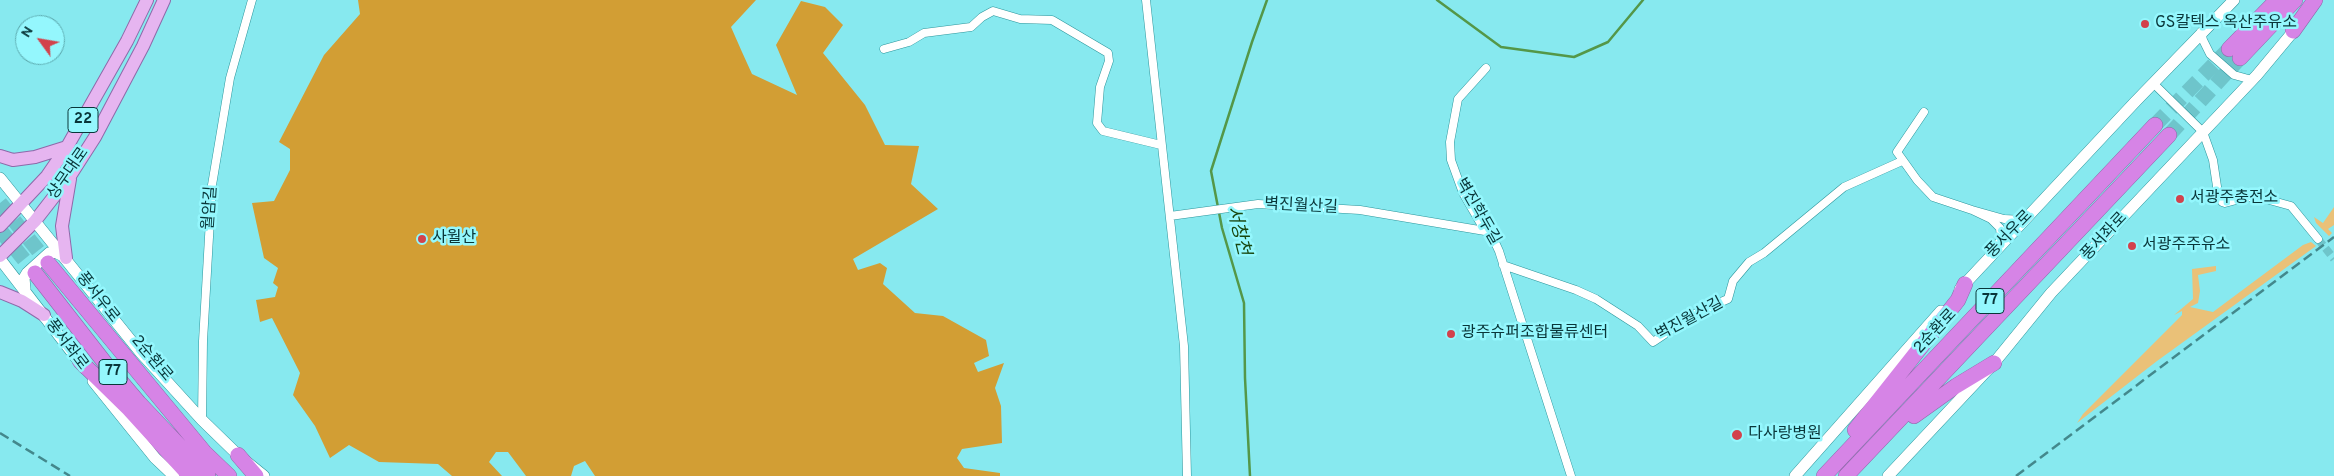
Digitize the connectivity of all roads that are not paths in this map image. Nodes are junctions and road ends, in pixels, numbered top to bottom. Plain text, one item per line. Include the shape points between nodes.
1 (147, 0) edge
2 (164, 0) edge
3 (252, 0) edge
4 (1146, 0) edge
5 (2234, 0) edge
6 (2277, 0) edge
7 (2295, 0) edge
8 (2315, 0) edge
9 (2324, 0) edge
10 (2293, 31) junction
11 (2201, 32) junction
12 (884, 49) dead end
13 (1486, 68) dead end
14 (2252, 80) junction
15 (2153, 83) junction
16 (1924, 112) dead end
17 (2155, 125) tunnel mouth
18 (2203, 132) junction
19 (2170, 135) tunnel mouth
20 (1161, 145) junction
21 (67, 147) junction
22 (0, 156) edge
23 (1902, 161) junction
24 (70, 176) junction
25 (0, 178) edge
26 (22, 205) junction
27 (1972, 210) junction
28 (1170, 216) junction
29 (2024, 220) junction
30 (34, 221) junction
31 (0, 226) edge
32 (1486, 231) junction
33 (2318, 239) tunnel mouth
34 (1995, 250) junction
35 (0, 258) edge
36 (66, 258) junction
37 (48, 263) tunnel mouth
38 (1503, 265) junction
39 (35, 273) tunnel mouth
40 (1965, 284) junction
41 (25, 290) junction
42 (0, 292) edge
43 (44, 315) junction
44 (80, 362) junction
45 (1994, 363) junction
46 (202, 420) junction
47 (1866, 455) junction
48 (238, 456) junction
49 (174, 476) edge
50 (190, 476) edge
51 (208, 476) edge
52 (229, 476) edge
53 (256, 476) edge
54 (264, 476) edge
55 (1187, 476) edge
56 (1571, 476) edge
57 (1795, 476) edge
58 (1820, 476) edge
59 (1824, 476) edge
60 (1846, 476) edge
61 (1888, 476) edge

1 - 21 main road, 상무대로 / 22 via 128,41
2 - 24 main road, 상무대로 / 22 via 144,46
3 - 46 street, 월암길 via 230,78 212,185
4 - 20 street
5 - 11 street, 풍서우로
6 - 7 highway via 2234,54
8 - 10 highway
9 - 10 street, 풍서좌로
10 - 14 street, 풍서좌로
11 - 14 street via 2210,54 2234,75
11 - 15 street, 풍서우로
12 - 20 street via 910,42 924,33 971,27 993,11 1020,19 1052,20 1108,53 1109,61 1100,87 1097,123 1103,131
13 - 32 street, 벽진학두길 via 1458,99 1450,142 1454,172
14 - 18 street, 풍서좌로
15 - 18 street
15 - 29 street, 풍서우로
16 - 23 street via 1897,152
17 - 59 highway, 2순환로 / 77
18 - 33 street via 2222,202 2253,198 2291,206
18 - 45 street, 풍서좌로 via 2051,293
19 - 47 highway, 2순환로 / 77
20 - 28 street
21 - 22 main road via 35,157 12,160
21 - 26 main road, 상무대로 / 22
23 - 27 street via 1932,196
23 - 38 street, 벽진월산길 via 1844,187 1749,262 1733,281 1728,299 1698,312 1653,342 1638,326 1596,299
24 - 30 main road, 상무대로 / 22
24 - 36 main road via 62,226
25 - 26 street, 풍서우로
26 - 30 street, 풍서우로
26 - 31 main road, 상무대로 / 22
27 - 29 street via 2004,219
27 - 34 street via 2000,228 2001,238
28 - 32 street, 벽진월산길 via 1258,204 1360,210
28 - 55 street via 1185,364
29 - 34 street, 풍서우로
30 - 35 main road, 상무대로 / 22
30 - 36 street, 풍서우로
32 - 38 street, 벽진학두길 via 1493,238
34 - 40 street, 풍서우로
35 - 41 street, 풍서좌로
36 - 41 street via 50,253 27,273
36 - 46 street, 풍서우로 via 136,347
37 - 52 highway, 2순환로 / 77 via 205,453
38 - 56 street, 벽진학두길
39 - 51 highway, 77 via 139,403
40 - 57 street, 풍서우로
40 - 58 highway via 1958,300
41 - 43 street, 풍서좌로
42 - 43 main road
43 - 44 street, 풍서좌로
44 - 49 street, 풍서좌로 via 155,458
44 - 50 highway via 129,409
45 - 47 highway via 1929,404
45 - 61 street, 풍서좌로
46 - 48 street, 풍서우로
47 - 60 highway, 2순환로 / 77
48 - 53 highway
48 - 54 street, 풍서우로

